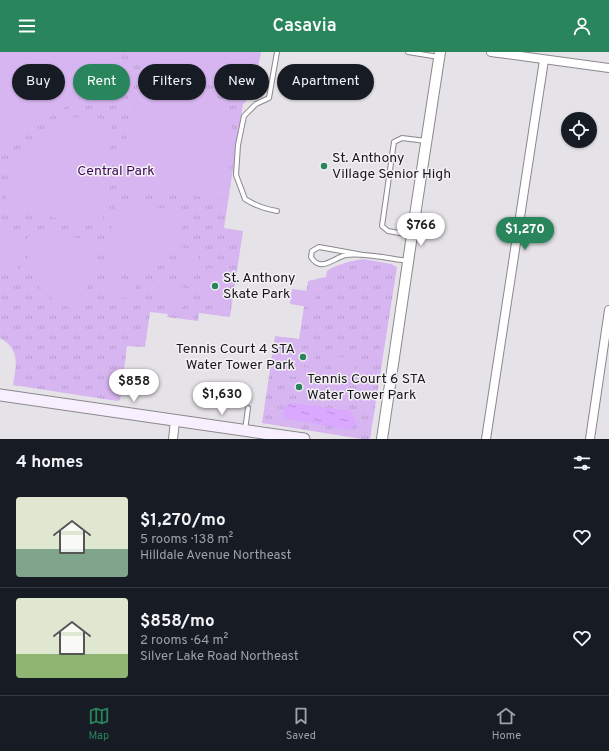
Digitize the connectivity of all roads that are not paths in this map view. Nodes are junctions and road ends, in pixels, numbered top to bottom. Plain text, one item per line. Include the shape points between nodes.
1 (277, 52) edge
2 (408, 52) edge
3 (491, 52) edge
4 (439, 54) edge
5 (544, 60) junction
6 (609, 68) edge
7 (426, 141) junction
8 (277, 211) dead end
9 (412, 235) junction
10 (363, 255) junction
11 (408, 261) junction
12 (609, 310) edge
13 (0, 395) edge
14 (248, 408) dead end
15 (175, 421) junction
16 (245, 430) junction
17 (173, 439) edge
18 (304, 439) edge
19 (382, 439) edge
20 (486, 439) edge
21 (590, 439) edge

1 - 8 lane via 269,98 256,104 244,116 238,145 236,175 245,199 256,206
2 - 4 lane
3 - 5 street
4 - 7 street
5 - 6 street
5 - 20 street
7 - 9 street
7 - 9 lane via 402,138 394,142 382,226 388,231
9 - 11 street
10 - 10 lane via 347,255 321,265 314,262 311,257 312,251 319,247
10 - 11 lane
11 - 19 street
12 - 21 street
13 - 15 main road
14 - 16 lane
15 - 16 main road
15 - 17 street
16 - 18 main road

